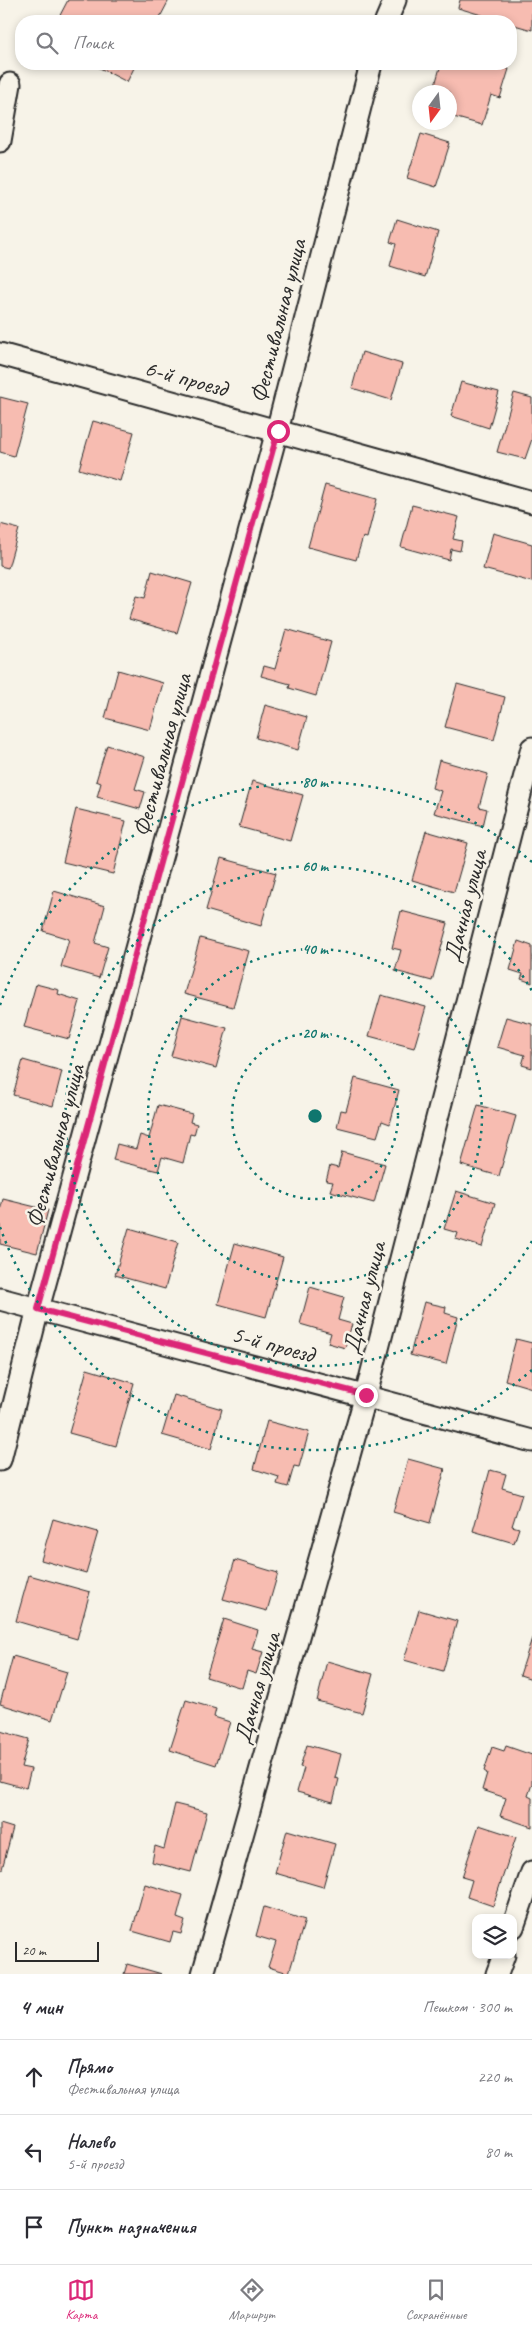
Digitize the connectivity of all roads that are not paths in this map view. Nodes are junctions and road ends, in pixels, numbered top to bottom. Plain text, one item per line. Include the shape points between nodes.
1 (394, 0) edge
2 (388, 15) edge
3 (369, 70) edge
4 (10, 84) dead end
5 (0, 141) edge
6 (0, 354) edge
7 (278, 431) junction
8 (532, 502) edge
9 (532, 748) edge
10 (0, 1299) edge
11 (38, 1309) junction
12 (366, 1395) junction
13 (532, 1441) edge
14 (0, 1460) edge
15 (532, 1872) edge
16 (517, 1915) edge
17 (503, 1959) edge
18 (203, 1974) edge
19 (498, 1974) edge

1 - 2 street
3 - 7 street, Фестивальная улица
4 - 5 street
6 - 7 street, 6-й проезд
7 - 8 street, 6-й проезд
7 - 11 street, Фестивальная улица
9 - 12 street, Дачная улица
10 - 11 street, 5-й проезд
11 - 12 street, 5-й проезд
11 - 14 street, Фестивальная улица
12 - 13 street, 5-й проезд
12 - 18 street, Дачная улица
15 - 16 street
17 - 19 street

